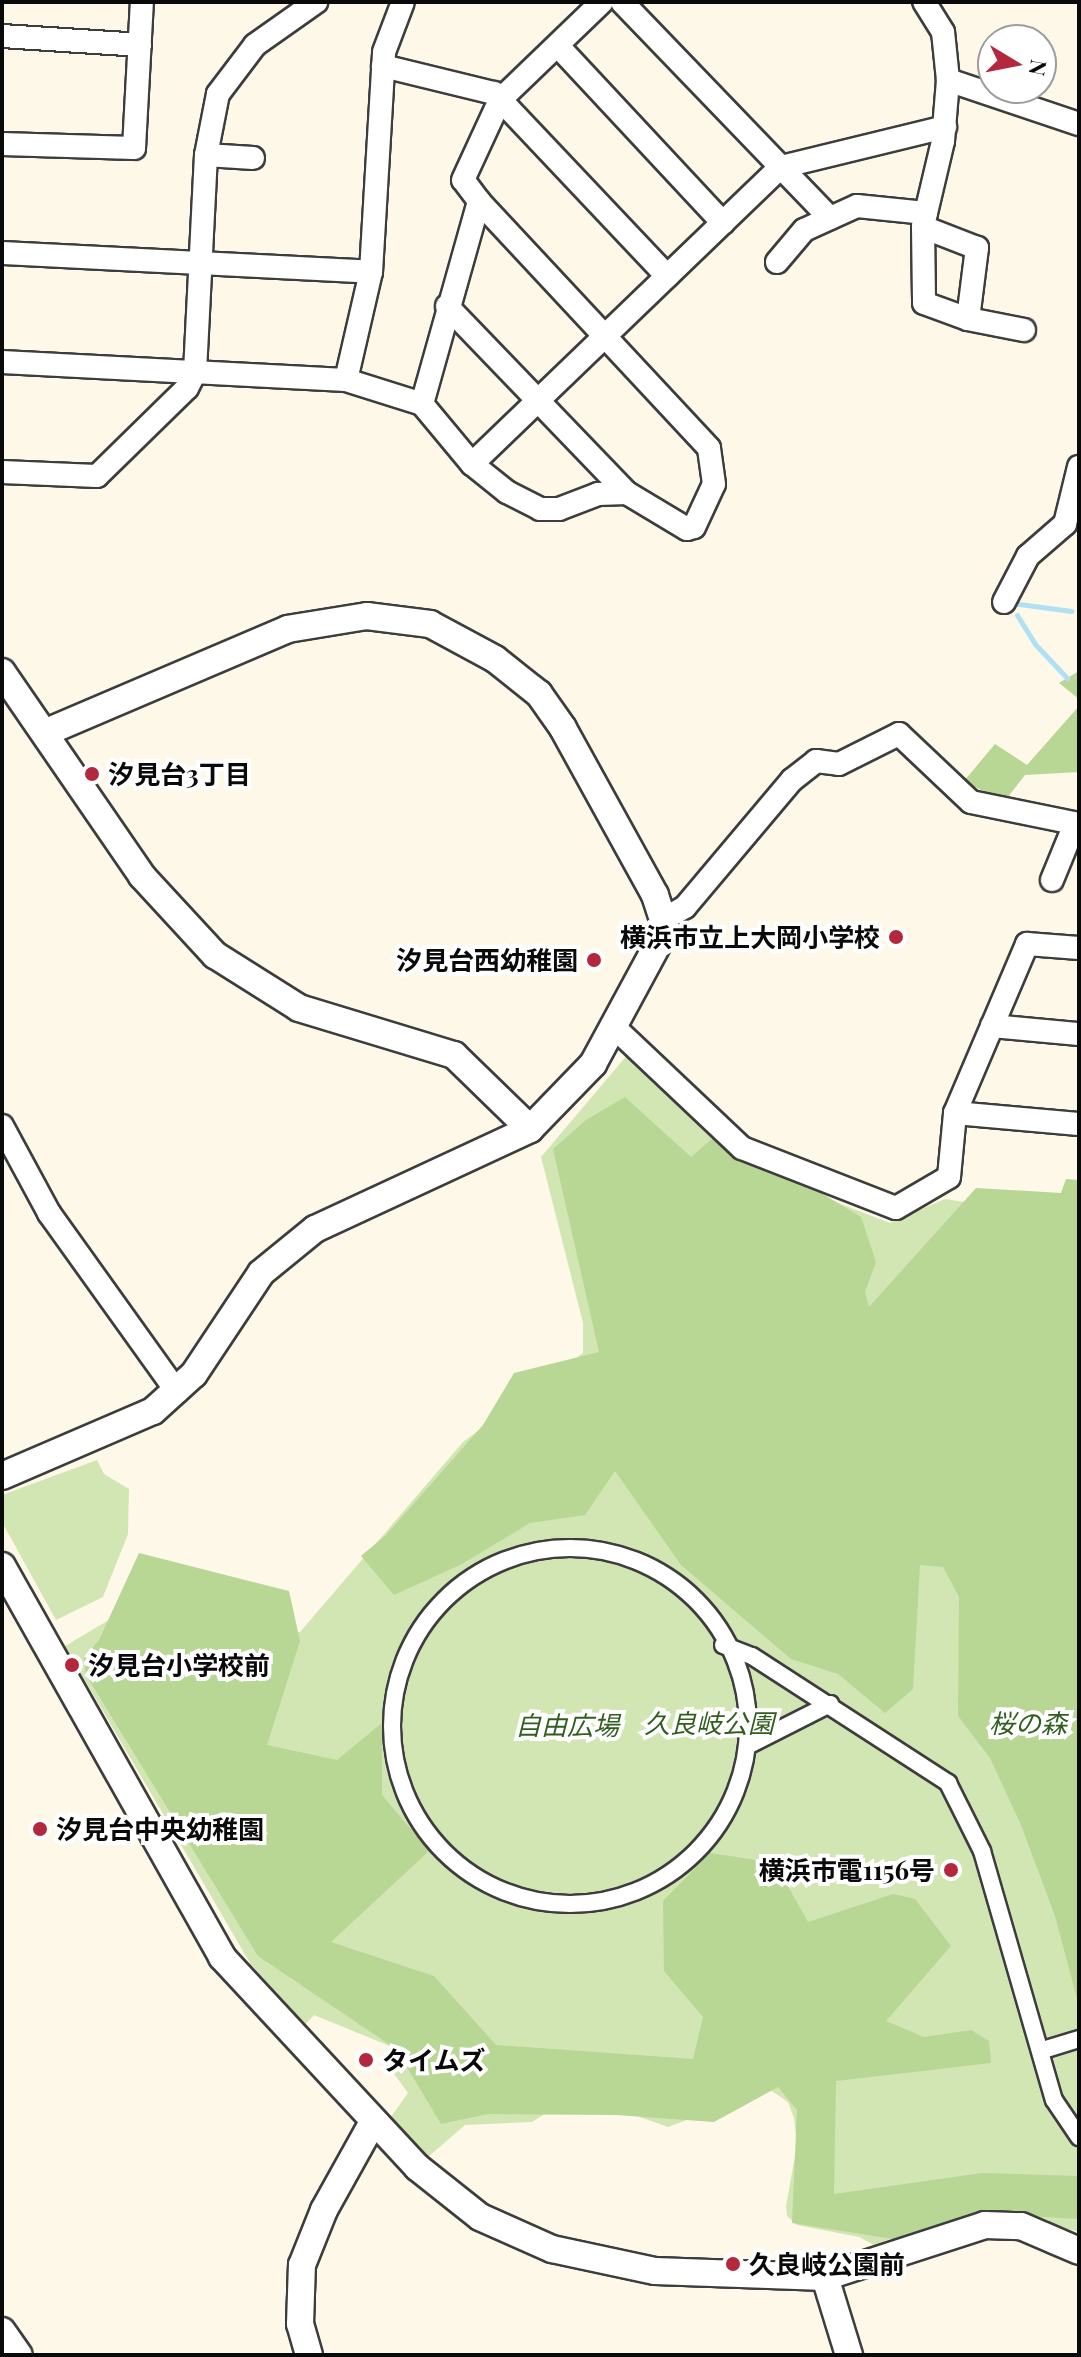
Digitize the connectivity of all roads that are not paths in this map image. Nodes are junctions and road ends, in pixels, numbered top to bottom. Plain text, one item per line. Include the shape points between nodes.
1 (142, 2) edge
2 (316, 2) edge
3 (403, 2) edge
4 (602, 2) edge
5 (622, 2) edge
6 (924, 2) edge
7 (2, 36) edge
8 (140, 45) junction
9 (558, 46) junction
10 (383, 66) junction
11 (948, 80) junction
12 (500, 100) junction
13 (1079, 124) edge
14 (945, 127) junction
15 (2, 144) edge
16 (206, 155) junction
17 (253, 158) dead end
18 (781, 167) junction
19 (479, 201) junction
20 (830, 218) junction
21 (924, 220) junction
22 (723, 223) junction
23 (2, 253) edge
24 (777, 262) dead end
25 (200, 263) junction
26 (371, 272) junction
27 (667, 276) junction
28 (447, 306) junction
29 (968, 319) junction
30 (1024, 330) dead end
31 (604, 337) junction
32 (2, 362) edge
33 (195, 372) junction
34 (346, 380) junction
35 (538, 400) junction
36 (422, 404) junction
37 (472, 464) junction
38 (1079, 467) edge
39 (2, 472) edge
40 (627, 493) junction
41 (1004, 602) dead end
42 (2, 672) edge
43 (44, 733) junction
44 (1077, 824) edge
45 (1052, 880) dead end
46 (666, 918) junction
47 (1079, 948) edge
48 (992, 1026) junction
49 (614, 1027) junction
50 (1079, 1034) edge
51 (955, 1113) junction
52 (1079, 1124) edge
53 (2, 1126) edge
54 (530, 1129) junction
55 (177, 1392) junction
56 (2, 1476) edge
57 (2, 1566) edge
58 (723, 1645) junction
59 (830, 1704) junction
60 (749, 1745) junction
61 (1079, 2039) edge
62 (1043, 2050) junction
63 (373, 2122) junction
64 (1079, 2137) edge
65 (1079, 2251) edge
66 (825, 2277) junction
67 (2, 2331) edge
68 (19, 2355) edge
69 (309, 2355) edge
70 (849, 2355) edge

1 - 8 street
2 - 16 street via 255,45 234,69 218,94
3 - 10 street
4 - 9 street
5 - 18 street
6 - 11 street via 943,32
7 - 8 street
8 - 15 street via 134,148
9 - 12 street
9 - 22 street
10 - 12 street via 494,93
10 - 26 street
11 - 13 street
11 - 14 street
12 - 19 street via 463,180
12 - 27 street
14 - 18 street
14 - 21 street
16 - 17 street
16 - 25 street
18 - 20 street
18 - 22 street
19 - 28 street
19 - 31 street
20 - 21 street via 857,206
20 - 24 street via 804,230
21 - 29 street via 924,303
21 - 29 street via 977,248
22 - 27 street
23 - 25 street
25 - 26 street
25 - 33 street
26 - 34 street
27 - 31 street
28 - 35 street
28 - 36 street
29 - 30 street
31 - 35 street
31 - 40 street via 709,448 713,466 711,496 694,527 687,529
32 - 33 street
33 - 34 street
33 - 39 street via 187,388 97,476
34 - 36 street
35 - 37 street
35 - 40 street
36 - 37 street
37 - 40 street via 507,492 540,509 559,509 598,494
38 - 41 street via 1065,524 1028,556
42 - 43 street
43 - 46 street via 288,629 367,616 430,624 495,659 539,694 563,728
43 - 54 street via 142,876 215,955 299,1008 454,1055
44 - 45 street
44 - 46 street via 971,802 899,734 839,764 816,761 792,780 685,907
46 - 49 street via 666,929
47 - 48 street via 1027,944
48 - 50 street
48 - 51 street
49 - 51 street via 742,1148 896,1208 949,1177
49 - 54 street via 576,1087
51 - 52 street
53 - 55 street via 56,1223
54 - 55 street via 342,1215 291,1246 242,1296
55 - 56 street via 135,1422
57 - 63 street via 222,1957
58 - 59 street via 752,1656
58 - 60 street via 739,1684
58 - 60 street via 666,1582 626,1558 551,1548 516,1552 483,1565 437,1599 406,1648 393,1704 399,1767 428,1826 479,1876 531,1897 593,1905 664,1883 706,1849 734,1803
59 - 60 street
59 - 62 street via 948,1783 982,1851
61 - 62 street
62 - 64 street via 1054,2100
63 - 66 street via 450,2197 480,2217 552,2249 655,2271
63 - 69 street via 324,2210 302,2265 300,2324
65 - 66 street via 1021,2226 985,2225
66 - 70 street
67 - 68 street

